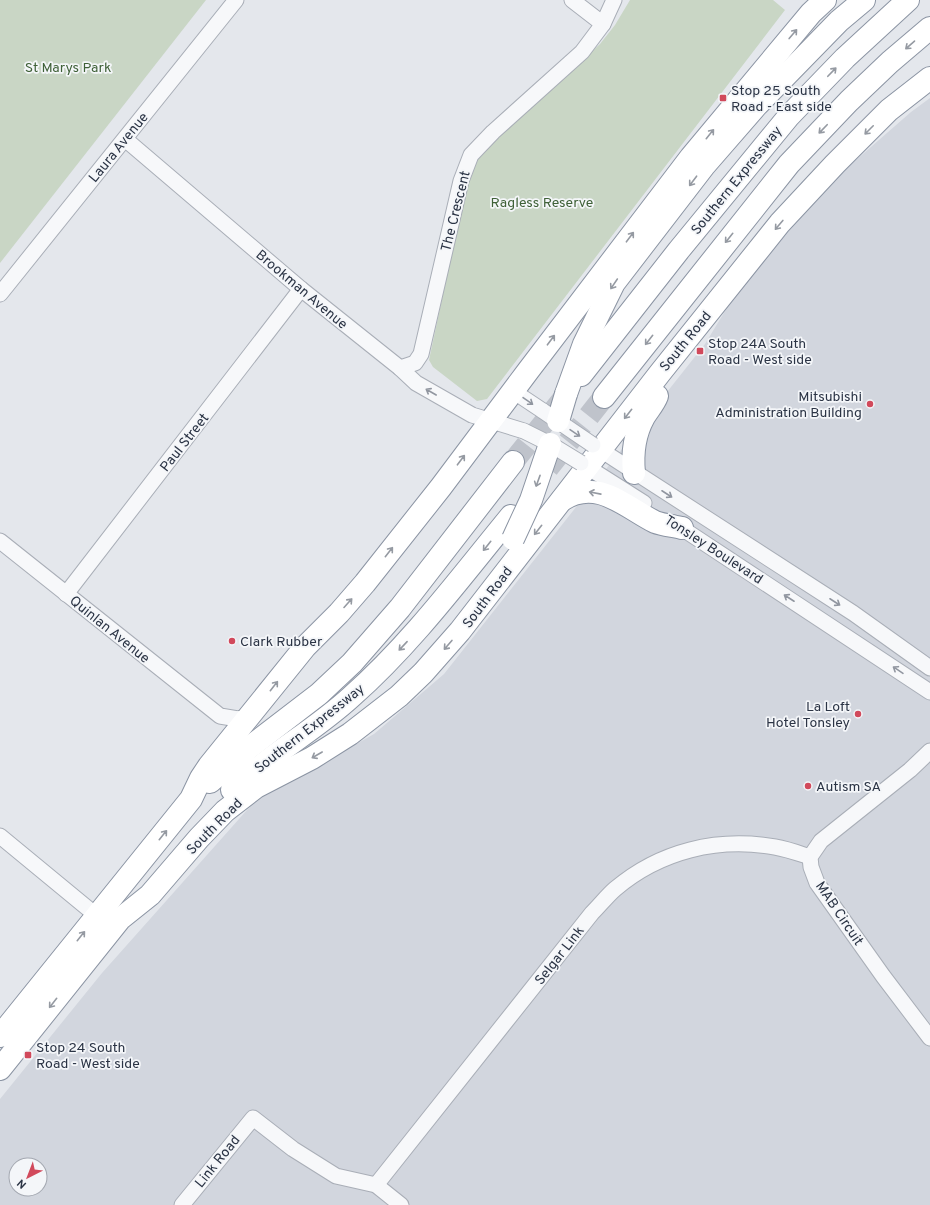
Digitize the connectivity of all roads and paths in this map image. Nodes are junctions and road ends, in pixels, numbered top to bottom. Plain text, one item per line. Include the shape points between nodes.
1 (236, 0) edge
2 (572, 0) edge
3 (614, 0) edge
4 (864, 0) edge
5 (908, 0) edge
6 (819, 4) edge
7 (603, 24) junction
8 (930, 28) edge
9 (930, 66) edge
10 (930, 78) edge
11 (889, 110) junction
12 (125, 139) junction
13 (301, 289) junction
14 (0, 294) edge
15 (400, 368) junction
16 (660, 373) junction
17 (581, 375) dead end
18 (513, 391) junction
19 (604, 397) tunnel mouth
20 (550, 416) junction
21 (491, 421) junction
22 (550, 444) junction
23 (597, 448) junction
24 (513, 462) tunnel mouth
25 (584, 465) junction
26 (634, 473) junction
27 (562, 500) junction
28 (511, 516) dead end
29 (682, 528) junction
30 (0, 541) edge
31 (66, 594) junction
32 (472, 615) junction
33 (930, 668) edge
34 (930, 692) edge
35 (220, 716) junction
36 (249, 717) junction
37 (224, 748) junction
38 (930, 751) edge
39 (191, 799) junction
40 (0, 836) edge
41 (810, 857) junction
42 (97, 916) junction
43 (120, 919) junction
44 (0, 1036) edge
45 (930, 1038) edge
46 (0, 1068) edge
47 (376, 1185) junction
48 (182, 1205) edge
49 (401, 1205) edge

1 - 12 street, Laura Avenue
2 - 7 street
3 - 7 street, The Crescent
4 -> 20 highway, bridge via 839,21 757,105 704,166 614,283
17 -> 5 highway, Southern Expressway via 789,116 845,58
18 -> 6 highway via 691,157
7 - 15 street, The Crescent via 582,52 471,155 461,181 421,354 415,363
8 -> 19 highway via 849,101 789,164
9 - 11 highway via 907,87
10 - 11 highway, South Road
11 -> 16 highway, South Road via 780,223
12 - 13 street, Brookman Avenue
12 - 14 street, Laura Avenue
13 - 15 street, Brookman Avenue
13 - 31 street, Paul Street
21 -> 15 street, Brookman Avenue via 465,411 434,394 409,378
16 -> 23 highway, South Road
16 - 26 highway via 658,394 642,420 634,447
18 -> 20 street, Tonsley Boulevard
18 - 21 highway
20 - 22 highway
20 -> 23 street, Tonsley Boulevard, bridge
21 - 22 street, Tonsley Boulevard, bridge via 524,431
36 -> 21 highway via 305,647 361,588
22 - 25 street, Tonsley Boulevard, bridge
22 -> 32 highway, bridge via 531,500
23 - 25 highway, South Road
23 - 26 street, Tonsley Boulevard
24 - 39 highway, Southern Expressway via 400,608 352,663 319,694 250,747
25 - 27 highway, South Road
25 - 29 street, Tonsley Boulevard
26 -> 33 street, Tonsley Boulevard via 853,613
29 -> 27 highway via 656,522 620,501 594,492 574,493
27 -> 32 highway, South Road
28 -> 43 highway, Southern Expressway via 395,654 350,698 260,766 219,801 185,838
34 -> 29 street, Tonsley Boulevard
30 - 31 street, Quinlan Avenue
31 - 35 street, Quinlan Avenue
32 -> 43 highway, South Road via 423,674 399,696 337,743 241,798 199,838 150,895
35 - 36 street via 238,719
35 - 37 street via 224,726
36 - 37 highway
37 - 39 highway via 201,778
38 - 41 street via 822,841
42 -> 39 highway
40 - 42 street
41 - 45 street, MAB Circuit via 817,883
41 - 47 street, Selgar Link via 755,844 730,843 709,846 665,858 638,872 615,889 592,913
44 -> 42 highway
43 -> 46 highway, South Road
47 - 48 street, Link Road via 336,1176 293,1149 253,1118
47 - 49 street

